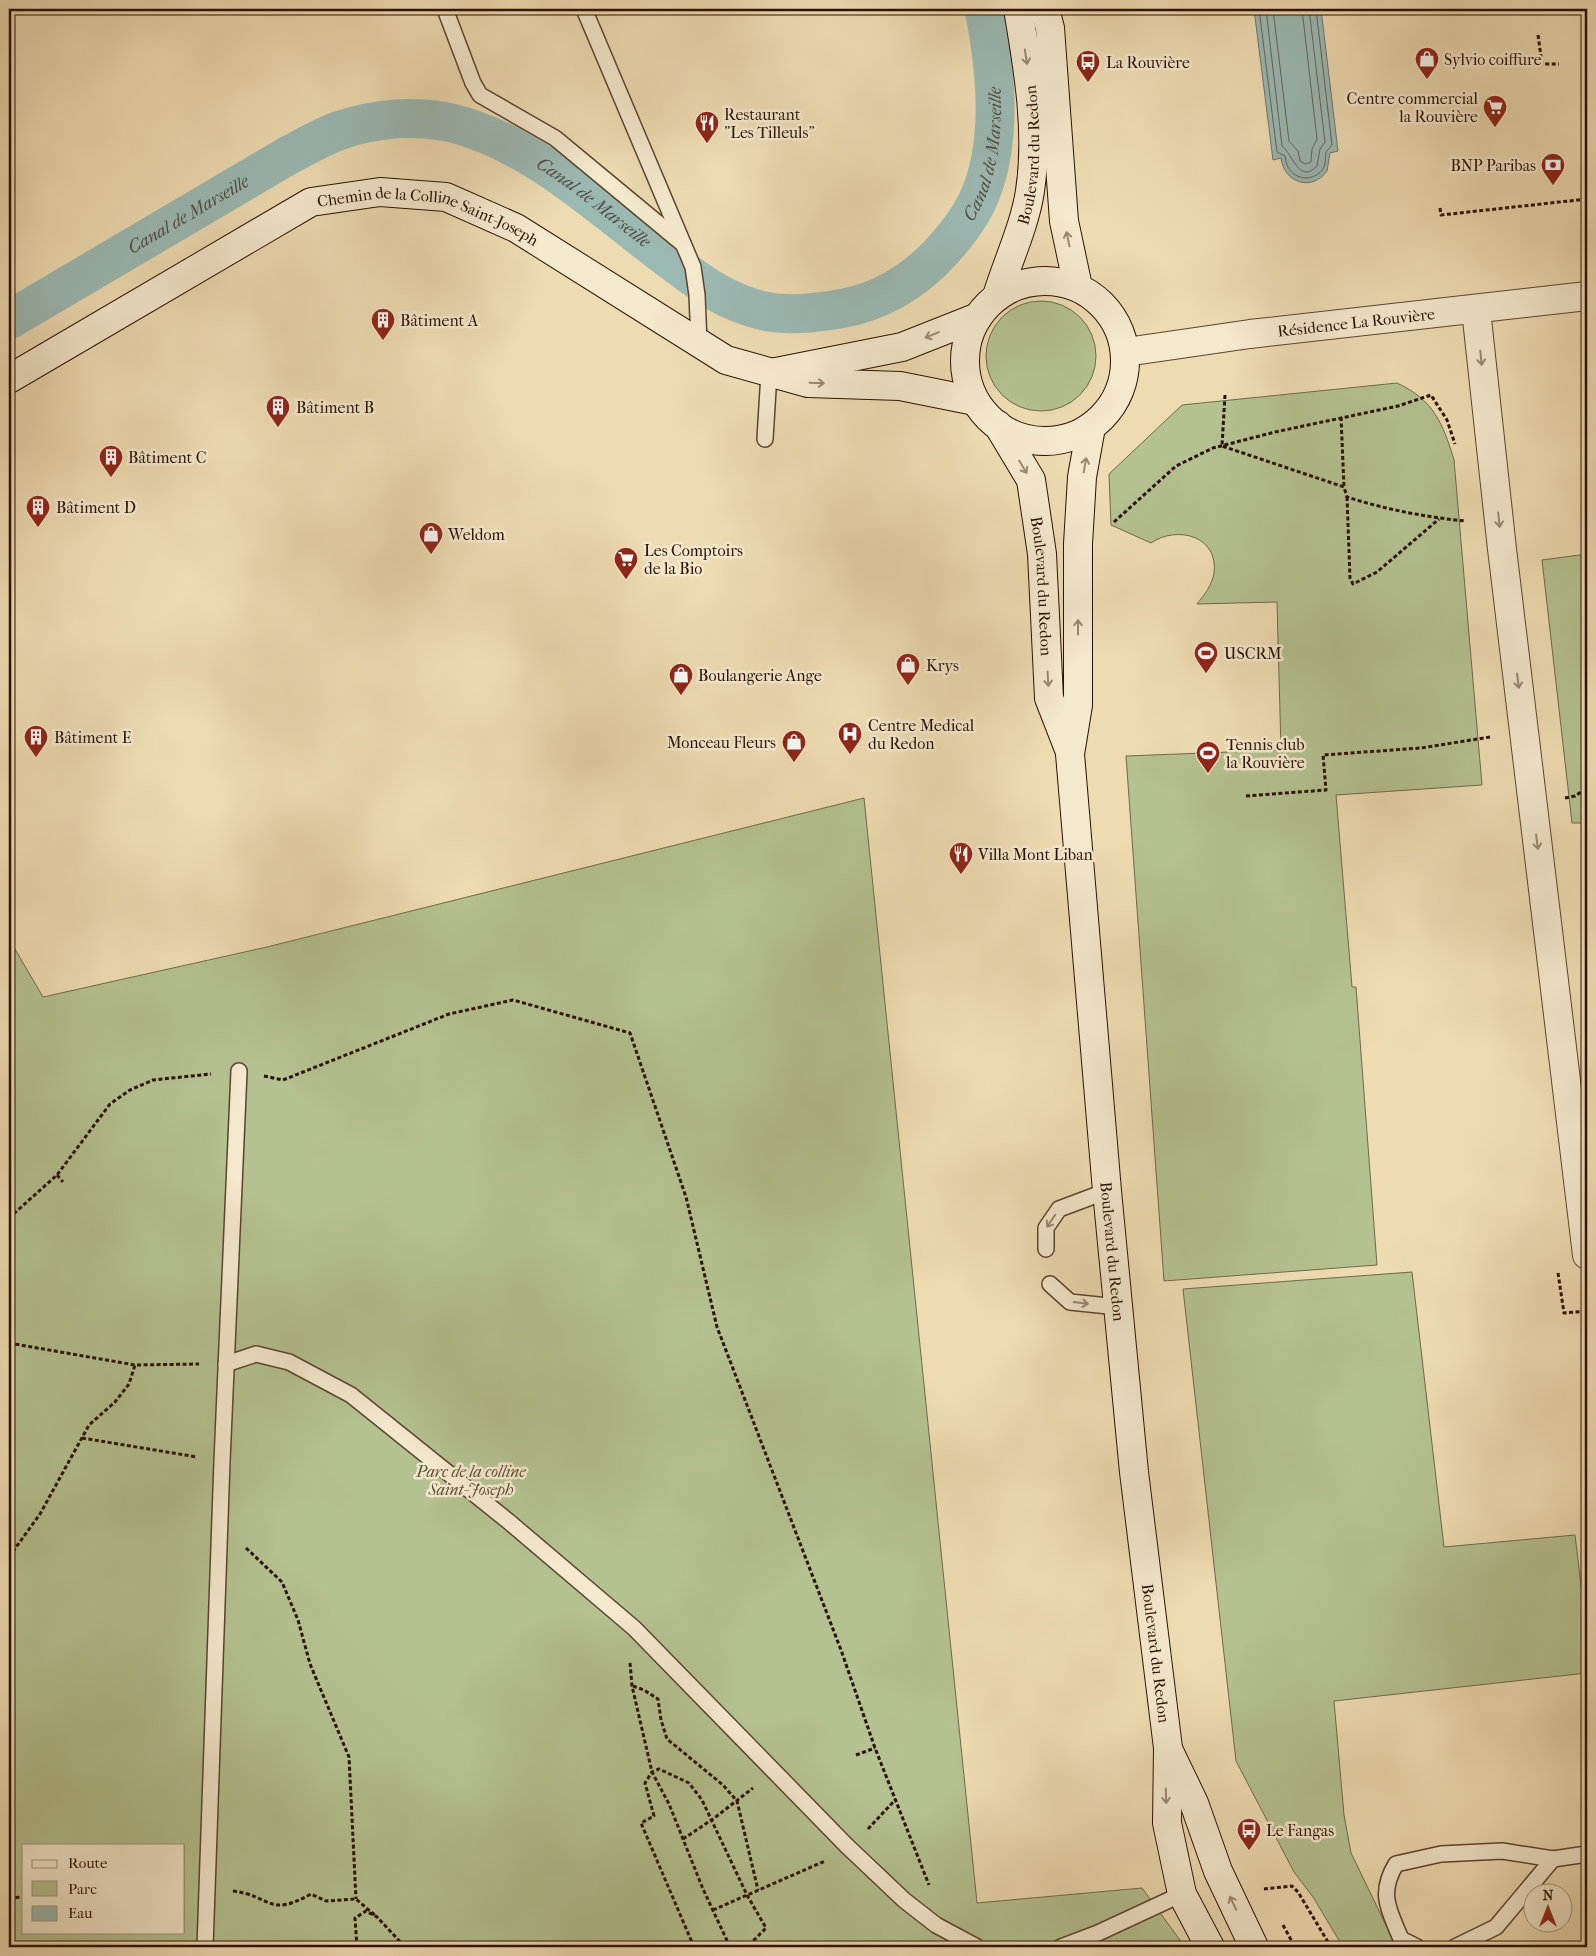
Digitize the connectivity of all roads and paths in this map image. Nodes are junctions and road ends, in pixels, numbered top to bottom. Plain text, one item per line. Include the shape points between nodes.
1 (445, 9) edge
2 (584, 9) edge
3 (1018, 9) edge
4 (1045, 9) edge
5 (1538, 35) dead end
6 (1559, 64) dead end
7 (1587, 199) edge
8 (1440, 208) dead end
9 (684, 245) junction
10 (1078, 287) junction
11 (997, 296) junction
12 (1587, 296) edge
13 (1476, 310) junction
14 (978, 317) junction
15 (699, 343) junction
16 (1126, 352) junction
17 (769, 373) junction
18 (9, 380) edge
19 (1225, 395) dead end
20 (1431, 395) dead end
21 (975, 401) junction
22 (1341, 417) junction
23 (998, 425) junction
24 (1091, 427) junction
25 (765, 439) dead end
26 (1222, 446) junction
27 (1344, 487) junction
28 (1347, 497) junction
29 (1438, 518) junction
30 (1466, 521) dead end
31 (1111, 525) dead end
32 (1490, 737) dead end
33 (1070, 754) junction
34 (1587, 788) edge
35 (1246, 796) dead end
36 (1556, 800) dead end
37 (239, 1071) junction
38 (57, 1175) junction
39 (63, 1182) dead end
40 (1107, 1191) junction
41 (9, 1218) edge
42 (1046, 1249) dead end
43 (1587, 1255) edge
44 (1050, 1284) dead end
45 (1118, 1307) junction
46 (9, 1342) edge
47 (226, 1364) junction
48 (135, 1365) junction
49 (82, 1438) junction
50 (222, 1461) junction
51 (220, 1521) junction
52 (9, 1557) edge
53 (626, 1622) junction
54 (632, 1686) junction
55 (875, 1748) junction
56 (1168, 1748) junction
57 (856, 1755) dead end
58 (652, 1772) junction
59 (759, 1783) dead end
60 (896, 1799) junction
61 (737, 1801) junction
62 (713, 1820) junction
63 (863, 1833) dead end
64 (683, 1839) junction
65 (1587, 1854) edge
66 (831, 1856) dead end
67 (1553, 1859) junction
68 (1264, 1888) dead end
69 (758, 1890) junction
70 (205, 1892) junction
71 (1182, 1894) junction
72 (747, 1895) junction
73 (22, 1897) edge
74 (9, 1898) edge
75 (356, 1899) junction
76 (713, 1910) junction
77 (376, 1917) junction
78 (936, 1926) junction
79 (205, 1947) edge
80 (357, 1947) edge
81 (405, 1947) edge
82 (694, 1947) edge
83 (730, 1947) edge
84 (748, 1947) edge
85 (977, 1947) edge
86 (1061, 1947) edge
87 (1210, 1947) edge
88 (1254, 1947) edge
89 (1331, 1947) edge
90 (1417, 1947) edge
91 (1455, 1947) edge

1 - 9 lane via 480,95 555,138
2 - 9 lane
3 -> 11 street, Boulevard du Redon via 1029,75 1033,137 1030,191
10 -> 4 street, Boulevard du Redon via 1064,221 1051,37
5 - 6 path via 1542,64
7 - 8 path via 1441,215
9 - 15 lane via 693,267
10 - 11 street via 1050,280 1022,284
10 - 16 street via 1101,302 1118,325
11 - 14 street
12 - 13 street, Résidence La Rouvière
13 - 16 street, Résidence La Rouvière via 1250,334
13 -> 43 street
14 -> 17 street, Chemin de la Colline Saint-Joseph via 902,347
14 - 21 street via 966,344 966,373
15 - 17 street, Chemin de la Colline Saint-Joseph via 726,360
15 - 18 street, Chemin de la Colline Saint-Joseph via 516,228 446,197 380,192 311,202
16 - 24 street via 1124,381 1112,406
17 -> 21 street, Chemin de la Colline Saint-Joseph via 808,383 900,386
17 - 25 lane
19 - 26 path
20 - 22 path via 1398,406
21 - 23 street
22 - 26 path
22 - 27 path
23 - 24 street via 1020,437 1044,441 1069,438
23 -> 33 street, Boulevard du Redon via 1031,480 1042,554 1049,698
33 -> 24 street, Boulevard du Redon via 1078,705 1078,544 1082,478
26 - 27 path
26 - 31 path via 1176,466
27 - 28 path
28 - 29 path
28 - 29 path via 1350,578 1353,584 1377,572
29 - 30 path
32 - 35 path via 1421,748 1323,755 1326,790
33 - 40 street, Boulevard du Redon
34 - 36 path via 1575,796
37 - 38 path via 153,1080 130,1090 110,1104
37 - 47 lane
37 - 55 path via 283,1080 449,1014 513,1000 630,1033 686,1197 717,1327 841,1650
38 - 39 path
38 - 41 path
40 -> 42 lane via 1059,1209 1046,1228
40 - 45 street, Boulevard du Redon
44 -> 45 lane via 1070,1302
45 - 56 street, Boulevard du Redon via 1134,1472
46 - 48 path
47 - 48 path
47 - 50 lane
47 - 53 lane via 256,1354 289,1362 350,1395 508,1521
48 - 49 path via 129,1384 89,1426
49 - 50 path
49 - 52 path via 40,1514
50 - 51 lane
51 - 70 lane
51 - 75 path via 282,1582 298,1620 310,1664 349,1757
53 - 54 path
53 - 78 lane via 847,1846
54 - 58 path
54 - 61 path via 658,1699 667,1739 723,1785
55 - 57 path
55 - 60 path
56 -> 71 street, Boulevard du Redon via 1167,1823
88 -> 56 street, Boulevard du Redon via 1218,1871 1196,1808
58 - 62 path via 659,1769 689,1783
58 - 64 path
58 - 82 path via 645,1783 654,1816 641,1823
59 - 61 path
60 - 63 path
60 - 78 path via 943,1917
61 - 62 path
61 - 69 path
62 - 64 path
62 - 72 path
64 - 76 path
65 - 67 lane
66 - 69 path
67 - 90 lane via 1502,1851 1441,1854 1396,1864 1388,1878 1385,1900 1401,1939
67 - 91 lane via 1496,1927
68 - 89 path via 1292,1886
69 - 72 path
70 - 75 path via 245,1892 270,1905 288,1906 311,1894 326,1901
70 - 79 lane
71 - 86 lane via 1098,1934
71 - 87 street, Boulevard du Redon
72 - 76 path
72 - 84 path via 766,1928
73 - 74 path
75 - 77 path
76 - 83 path
77 - 80 path via 366,1911 355,1918
77 - 81 path
78 - 85 lane

